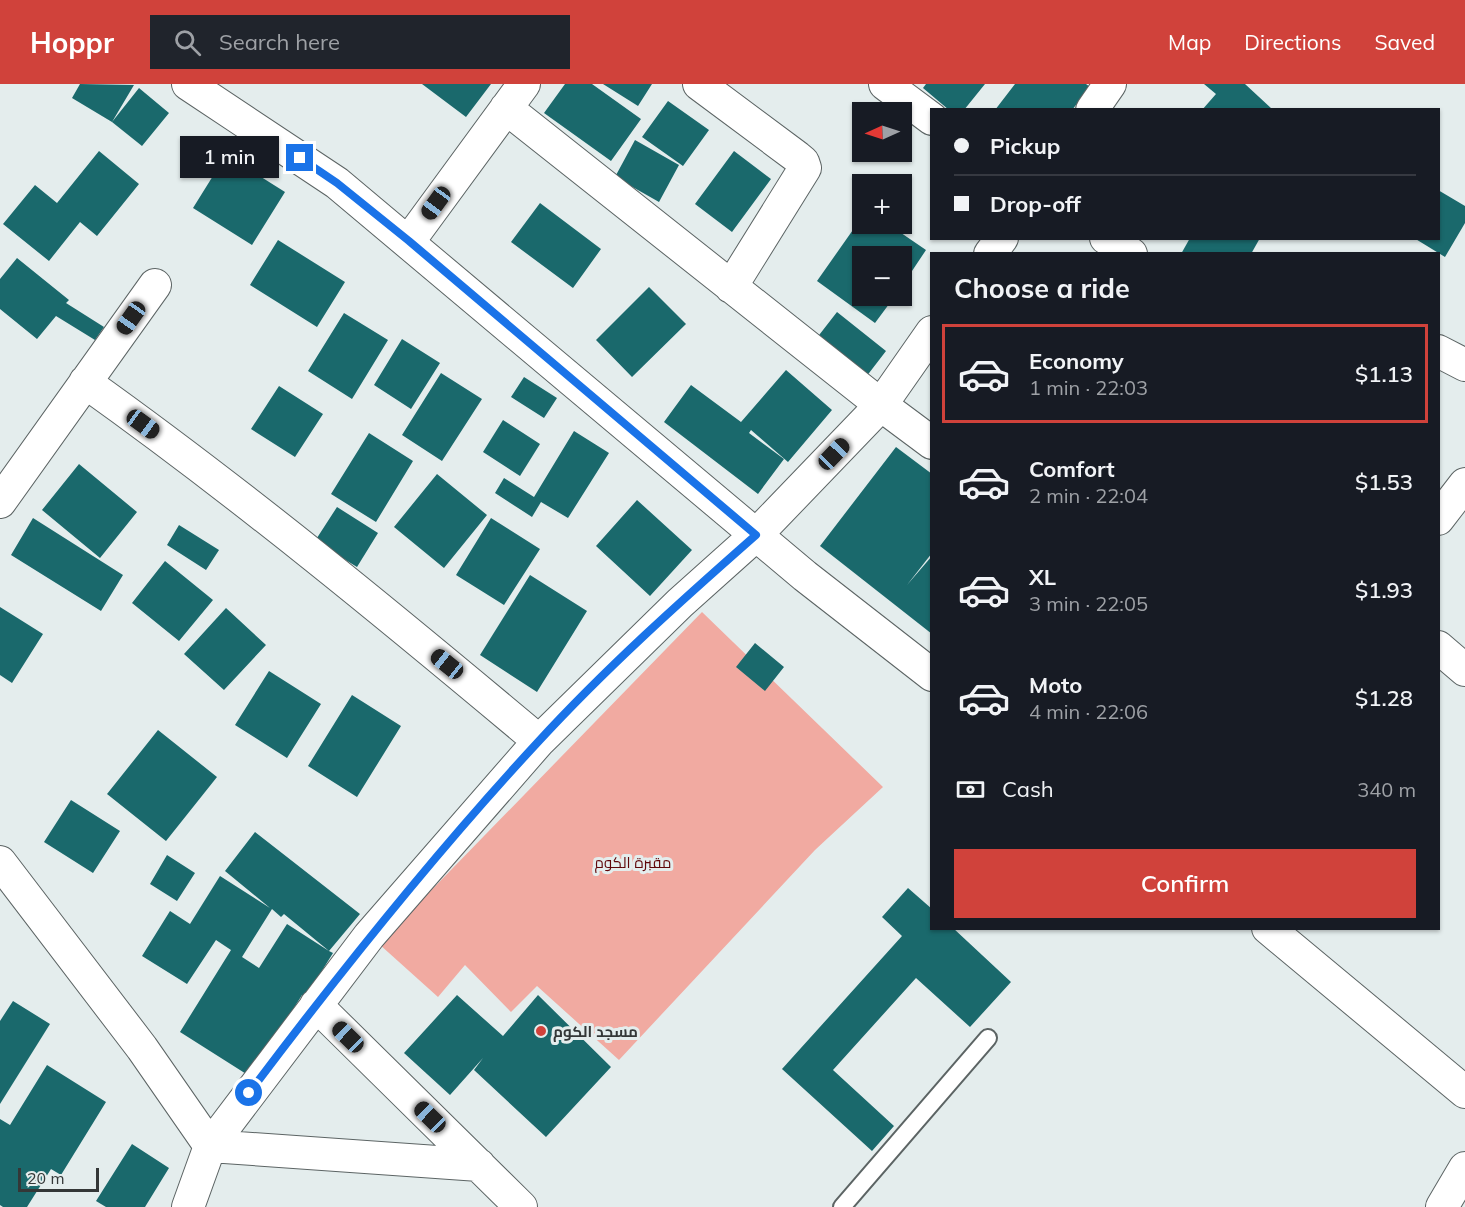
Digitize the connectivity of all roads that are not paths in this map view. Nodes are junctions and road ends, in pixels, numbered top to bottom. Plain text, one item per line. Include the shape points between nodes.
1 (188, 84) edge
2 (699, 84) edge
3 (885, 84) edge
4 (1110, 84) edge
5 (515, 96) edge
6 (1093, 108) edge
7 (930, 118) edge
8 (1109, 240) edge
9 (409, 241) junction
10 (1128, 252) edge
11 (155, 285) dead end
12 (732, 287) junction
13 (930, 335) edge
14 (1440, 352) edge
15 (1465, 365) edge
16 (85, 382) junction
17 (881, 405) junction
18 (930, 441) edge
19 (1465, 484) edge
20 (0, 502) edge
21 (1440, 516) edge
22 (756, 535) junction
23 (1440, 649) edge
24 (1465, 670) edge
25 (930, 673) edge
26 (539, 741) junction
27 (0, 862) edge
28 (1270, 930) edge
29 (316, 1005) junction
30 (988, 1038) dead end
31 (1465, 1092) edge
32 (210, 1146) junction
33 (479, 1165) junction
34 (1465, 1168) edge
35 (188, 1207) edge
36 (521, 1207) edge
37 (842, 1207) edge
38 (1442, 1207) edge

1 - 9 street via 337,183
2 - 12 street via 797,157 805,168
3 - 7 street
4 - 6 street
5 - 9 street
5 - 12 street
8 - 10 street
9 - 22 street
11 - 16 street
12 - 17 street
13 - 17 street
14 - 15 street
16 - 20 street
16 - 26 street via 318,559
17 - 18 street
17 - 22 street
19 - 21 street
22 - 25 street
22 - 26 street via 680,603
23 - 24 street
26 - 29 street via 369,936
27 - 32 street via 142,1048
28 - 31 street
29 - 32 street
29 - 33 street
30 - 37 lane
32 - 33 street
32 - 35 street
33 - 36 street
34 - 38 street

